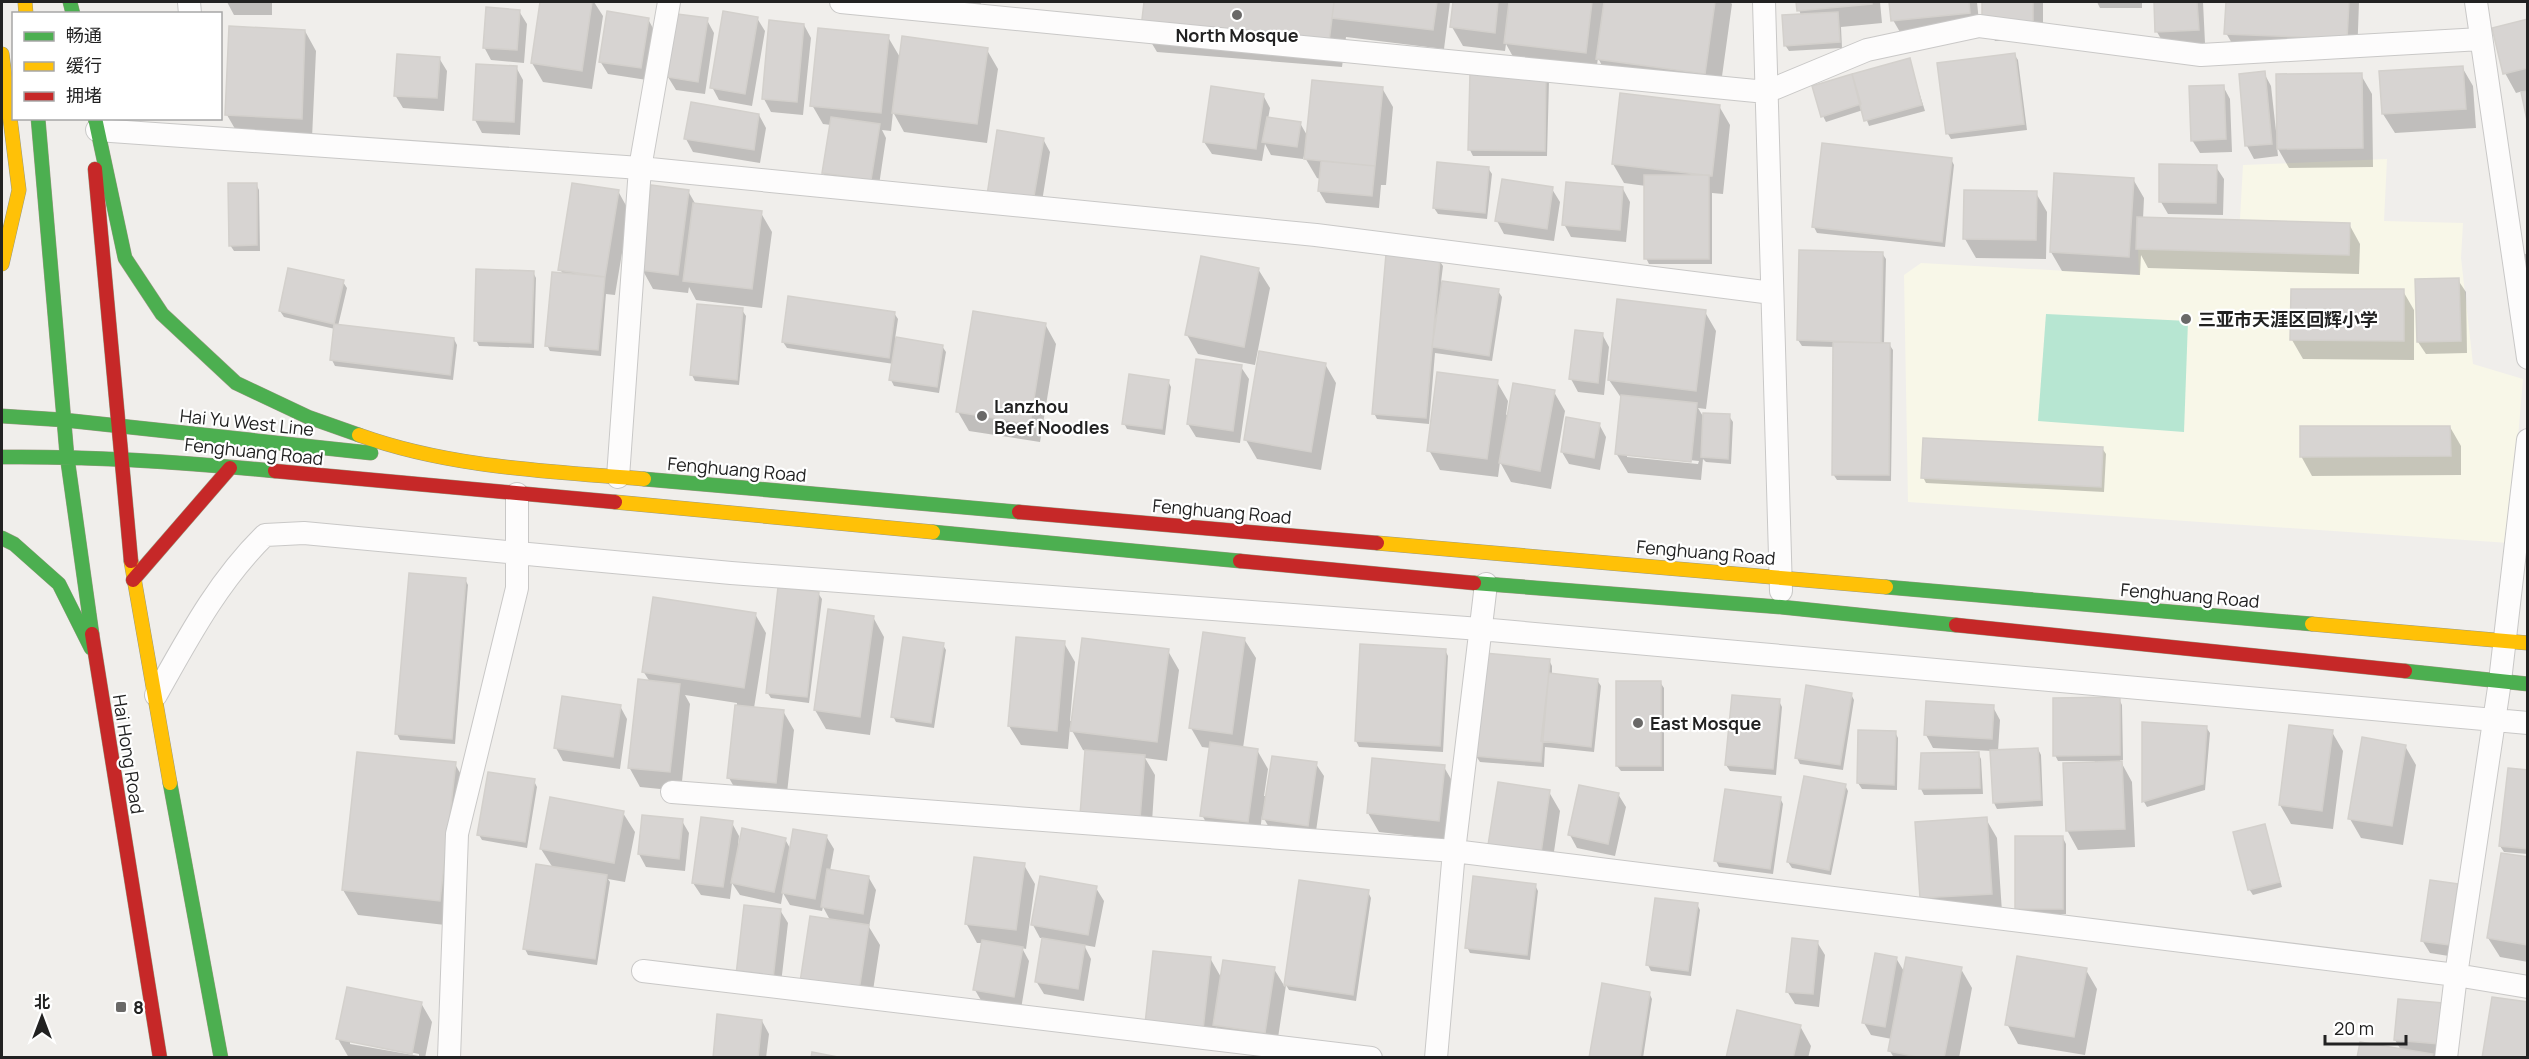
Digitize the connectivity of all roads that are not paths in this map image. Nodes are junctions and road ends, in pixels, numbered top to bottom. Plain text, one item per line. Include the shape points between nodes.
1 (669, 2) edge
2 (841, 2) edge
3 (1764, 2) edge
4 (2476, 2) edge
5 (2481, 39) junction
6 (2, 54) edge
7 (1766, 92) junction
8 (38, 120) edge
9 (94, 122) edge
10 (206, 128) edge
11 (640, 168) junction
12 (2, 264) edge
13 (1772, 293) junction
14 (2528, 358) edge
15 (2, 416) edge
16 (64, 420) junction
17 (117, 426) junction
18 (2528, 440) edge
19 (67, 456) junction
20 (2, 457) edge
21 (120, 460) junction
22 (489, 466) junction
23 (230, 468) junction
24 (618, 477) junction
25 (517, 494) junction
26 (2, 538) edge
27 (517, 552) junction
28 (1780, 576) junction
29 (133, 580) junction
30 (1486, 585) junction
31 (1781, 607) junction
32 (1480, 629) junction
33 (2504, 640) junction
34 (2528, 643) edge
35 (95, 657) junction
36 (2500, 681) junction
37 (2528, 684) edge
38 (156, 695) junction
39 (2494, 718) junction
40 (2528, 723) edge
41 (672, 792) dead end
42 (1454, 851) junction
43 (643, 971) dead end
44 (2456, 975) junction
45 (2528, 987) edge
46 (160, 1058) edge
47 (221, 1058) edge
48 (449, 1058) edge
49 (1371, 1058) edge
50 (1436, 1058) edge
51 (2446, 1058) edge

1 - 11 street
2 - 7 street
3 - 7 street
4 - 5 street
5 - 7 street via 2201,55 1979,26 1867,50
5 - 14 street
6 - 12 main road via 19,190
7 - 13 street
8 - 16 main road
9 - 10 street
9 - 17 main road
9 - 22 main road, Fenghuang Road via 125,258 162,314 236,383 308,417 398,449
10 - 11 street
11 - 13 street via 1316,235
11 - 24 street
13 - 28 street
15 - 16 main road, Hai Yu West Line
16 - 17 main road, Hai Yu West Line
16 - 19 main road
17 - 21 main road
17 - 22 main road, Hai Yu West Line
18 - 33 street
19 - 20 main road
19 - 21 main road
19 - 35 main road, Hai Hong Road
21 - 23 main road, Fenghuang Road via 163,460
21 - 29 main road, Hai Hong Road
22 - 24 main road, Fenghuang Road
23 - 25 main road, Fenghuang Road
23 - 29 main road
24 - 28 main road, Fenghuang Road
25 - 27 street
25 - 30 main road, Fenghuang Road
26 - 35 main road via 60,584
27 - 32 street via 731,573
27 - 38 street via 304,533 265,535 243,556 205,609
27 - 48 street via 516,588 458,834
28 - 31 street
28 - 33 main road, Fenghuang Road
29 - 38 main road, Hai Hong Road
30 - 31 main road, Fenghuang Road
30 - 32 street
31 - 36 main road, Fenghuang Road
32 - 39 street
32 - 42 street
33 - 34 main road, Fenghuang Road
33 - 36 street
35 - 46 main road, Hai Hong Road
36 - 37 main road, Fenghuang Road
36 - 39 street
38 - 47 main road, Hai Hong Road
39 - 40 street
39 - 44 street
41 - 42 street
42 - 44 street
42 - 50 street
43 - 49 street
44 - 45 street
44 - 51 street

